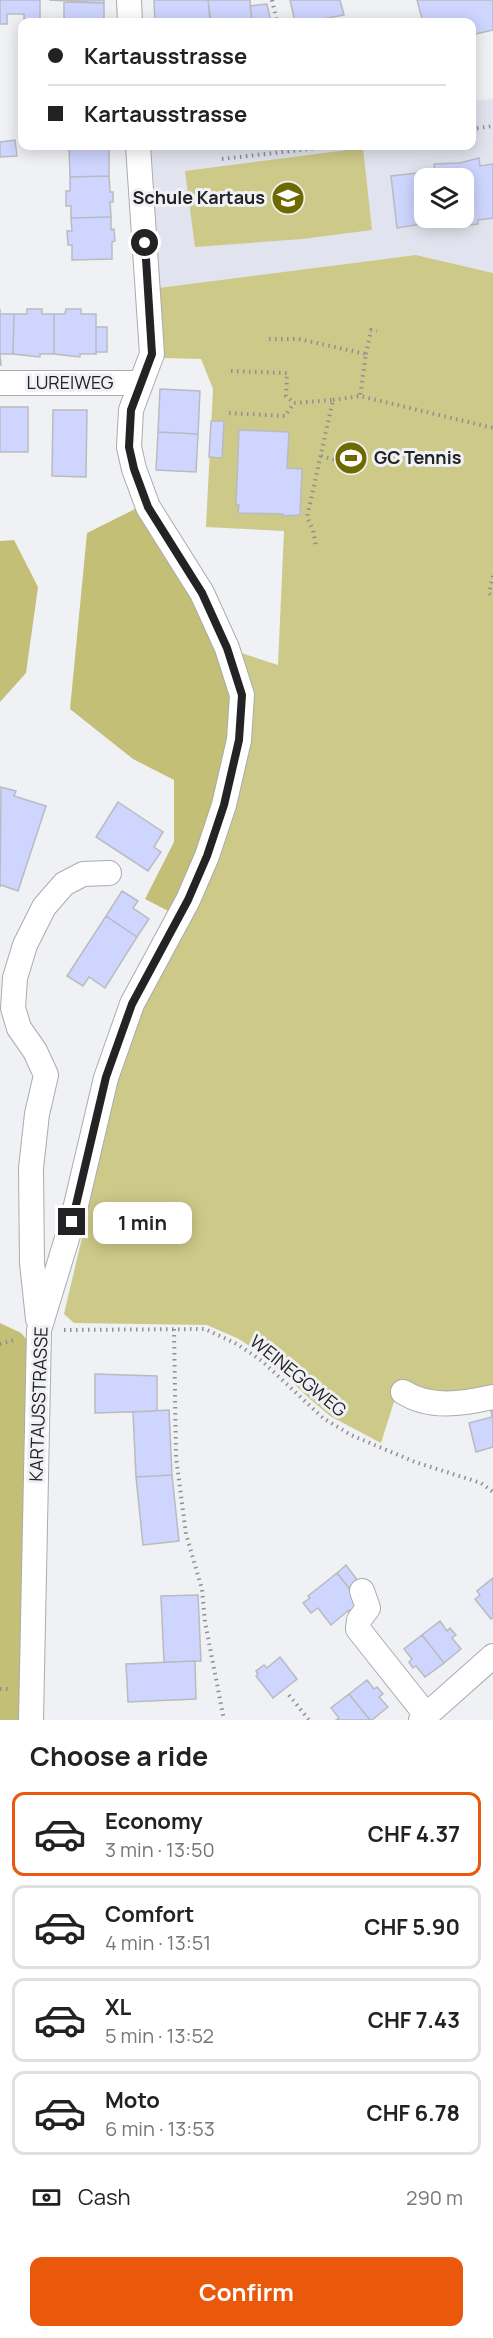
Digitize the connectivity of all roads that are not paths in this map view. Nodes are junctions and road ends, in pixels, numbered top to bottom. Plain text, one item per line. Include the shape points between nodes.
1 (129, 0) edge
2 (130, 18) edge
3 (138, 150) edge
4 (0, 383) edge
5 (140, 383) junction
6 (109, 873) dead end
7 (39, 1330) junction
8 (403, 1392) dead end
9 (493, 1397) edge
10 (362, 1591) dead end
11 (493, 1656) edge
12 (424, 1718) edge
13 (31, 1720) edge

1 - 2 street
3 - 5 street, KARTAUSSTRASSE via 152,354
4 - 5 street, LUREIWEG
5 - 7 street, KARTAUSSTRASSE via 130,416 129,447 134,469 148,507 202,593 227,648 242,695 239,740 207,856 132,1004 106,1077 72,1222
6 - 7 street via 83,874 64,884 44,907 25,945 15,978 13,1008 19,1028 46,1075 31,1168 32,1263
7 - 13 street, KARTAUSSTRASSE
8 - 9 street via 416,1401 436,1404
10 - 12 street via 368,1608 358,1629
11 - 12 street

